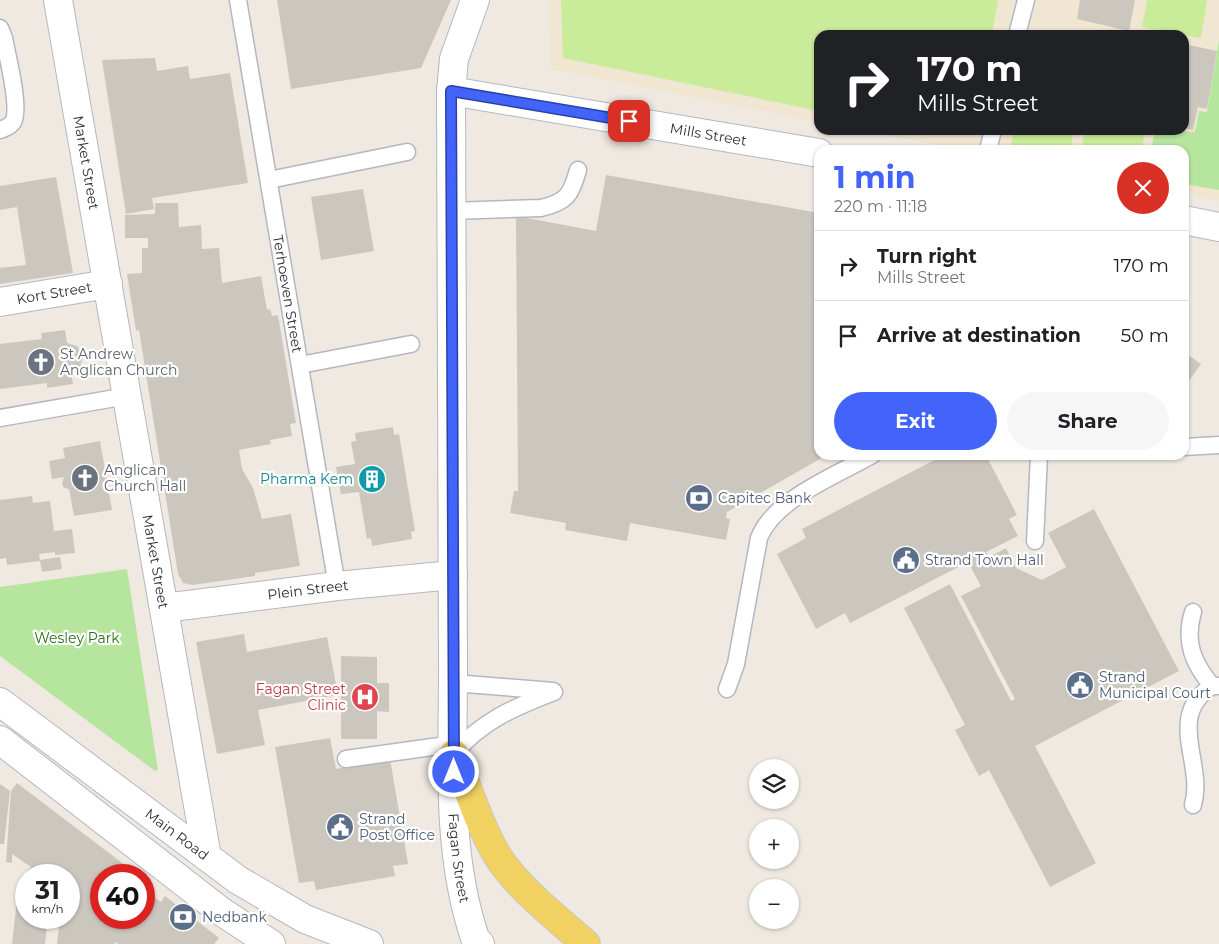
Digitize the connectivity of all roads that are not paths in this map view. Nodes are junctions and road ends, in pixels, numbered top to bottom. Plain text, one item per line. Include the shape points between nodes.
1 (58, 0) edge
2 (238, 0) edge
3 (475, 0) edge
4 (1026, 0) edge
5 (0, 28) edge
6 (1018, 30) edge
7 (451, 91) junction
8 (0, 130) edge
9 (407, 152) dead end
10 (814, 152) edge
11 (578, 170) dead end
12 (269, 180) junction
13 (451, 211) junction
14 (1189, 221) edge
15 (1219, 227) edge
16 (108, 284) junction
17 (0, 302) edge
18 (411, 344) dead end
19 (300, 365) junction
20 (127, 396) junction
21 (0, 418) edge
22 (1219, 445) edge
23 (1189, 448) edge
24 (863, 460) edge
25 (1039, 460) edge
26 (1035, 541) dead end
27 (453, 576) junction
28 (337, 586) junction
29 (164, 608) junction
30 (1193, 612) dead end
31 (1176, 620) dead end
32 (1190, 643) junction
33 (453, 683) junction
34 (1216, 686) edge
35 (727, 689) dead end
36 (0, 702) edge
37 (0, 740) edge
38 (454, 749) junction
39 (346, 759) dead end
40 (1193, 805) dead end
41 (207, 857) junction
42 (475, 942) edge
43 (271, 944) edge
44 (369, 944) edge
45 (586, 944) edge

1 - 16 street, Market Street
2 - 12 lane, Terhoeven Street
3 - 7 street, Fagan Street via 454,59
4 - 6 lane
5 - 8 lane via 16,115 10,127
7 - 10 street, Mills Street
7 - 13 street, Fagan Street
9 - 12 lane
11 - 13 lane via 572,191 555,205
12 - 19 lane, Terhoeven Street
13 - 27 street, Fagan Street
14 - 15 street
16 - 17 street, Kort Street
16 - 20 street, Market Street
18 - 19 lane
19 - 28 lane, Terhoeven Street
20 - 21 lane
20 - 29 street, Market Street
22 - 23 lane
24 - 35 lane via 787,502 766,524 759,538 736,664
25 - 26 lane
27 - 28 street, Plein Street
27 - 33 street, Fagan Street
28 - 29 street, Plein Street
29 - 41 street, Market Street
30 - 32 lane via 1188,627
31 - 32 lane
32 - 34 lane via 1202,674
33 - 38 street, Fagan Street
33 - 38 lane via 554,692 491,719
34 - 40 lane via 1194,702 1188,720 1195,790
36 - 41 street, Main Road
37 - 43 street via 222,912
38 - 39 lane
38 - 42 street, Fagan Street via 456,851 462,892
38 - 45 main road via 491,846 505,867
41 - 44 street, Main Road via 287,910

